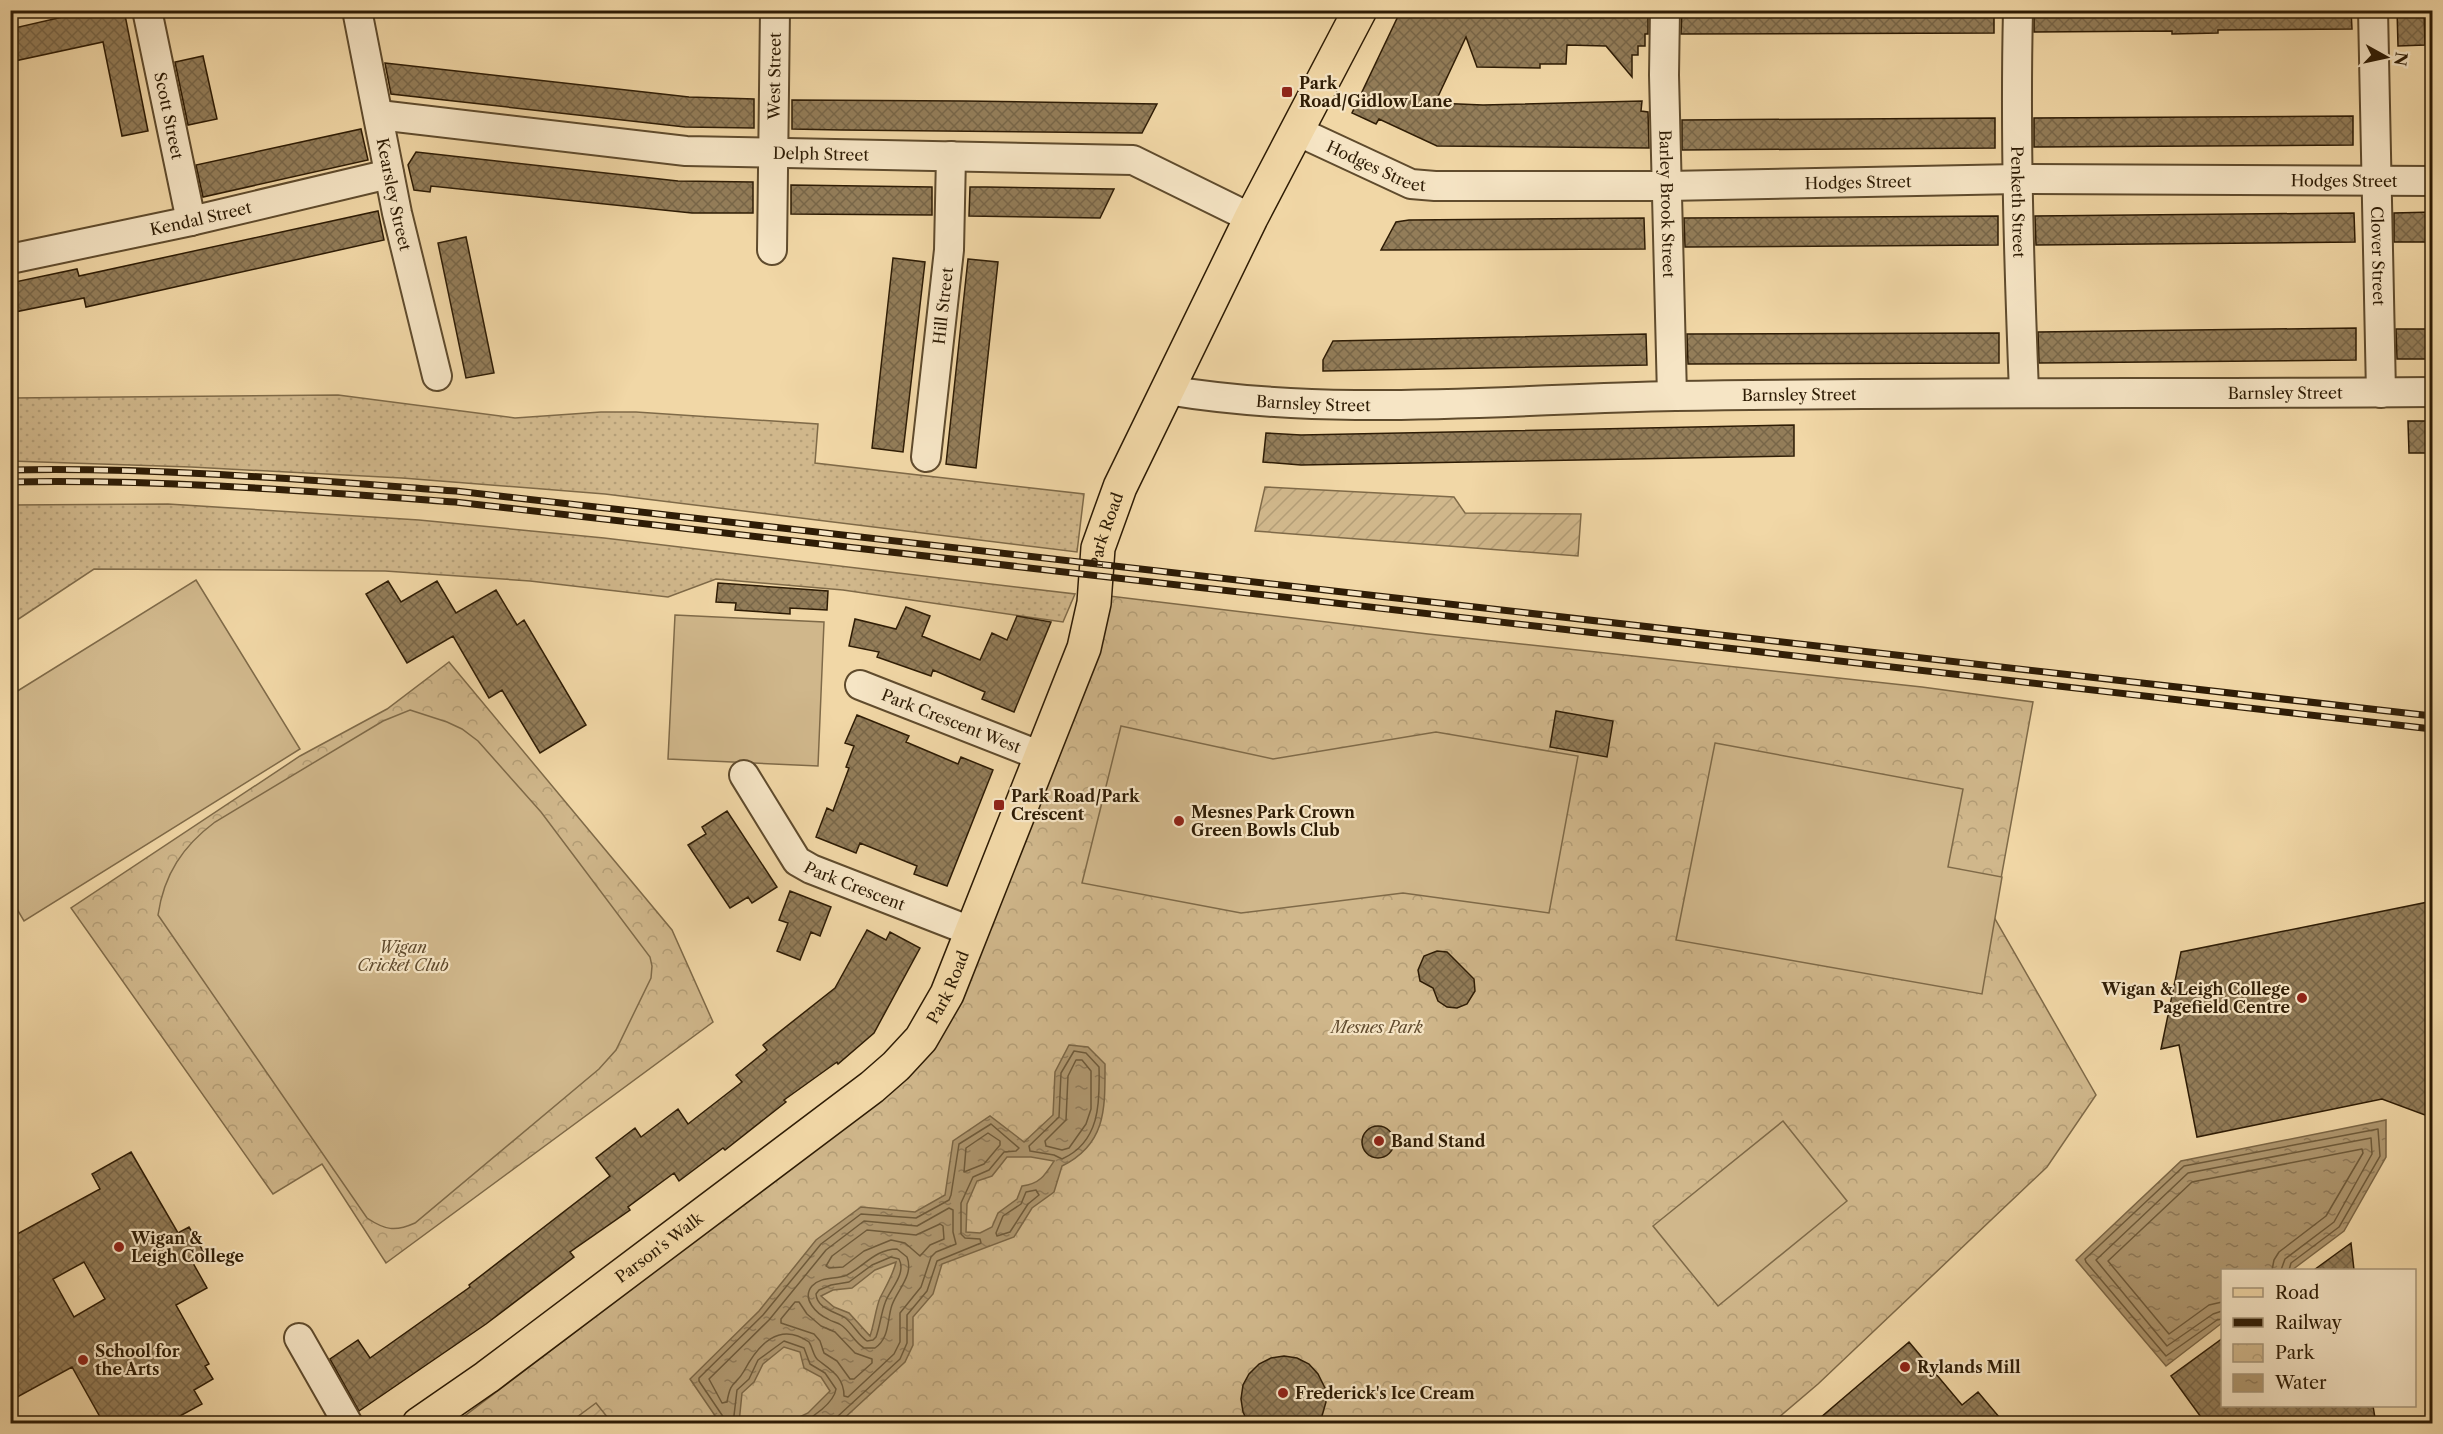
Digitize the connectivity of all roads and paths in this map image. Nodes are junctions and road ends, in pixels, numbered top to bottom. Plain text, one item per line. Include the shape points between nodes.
1 (147, 10) edge
2 (357, 10) edge
3 (775, 10) edge
4 (1360, 10) edge
5 (1665, 10) edge
6 (2018, 10) edge
7 (2373, 10) edge
8 (379, 115) junction
9 (1297, 131) junction
10 (772, 154) junction
11 (951, 156) junction
12 (389, 174) junction
13 (2018, 179) junction
14 (2433, 181) edge
15 (2377, 182) junction
16 (1668, 186) junction
17 (1251, 218) junction
18 (191, 221) junction
19 (772, 250) dead end
20 (10, 259) edge
21 (437, 376) dead end
22 (1167, 390) junction
23 (2024, 392) junction
24 (2433, 392) edge
25 (2381, 393) junction
26 (1672, 396) junction
27 (926, 457) dead end
28 (860, 685) dead end
29 (1041, 756) junction
30 (744, 775) dead end
31 (973, 932) junction
32 (896, 1066) joint
33 (299, 1338) dead end
34 (348, 1424) edge
35 (419, 1424) edge

1 - 18 street, Scott Street
2 - 8 street, Kearsley Street
3 - 10 street, West Street
4 - 9 main road, Park Road
5 - 16 street, Barley Brook Street
6 - 13 street, Penketh Street
7 - 15 street, Clover Street
8 - 10 street, Delph Street via 686,151
8 - 12 street, Kearsley Street
9 - 16 street, Hodges Street via 1411,184
9 - 17 main road, Park Road
10 - 11 street, Delph Street
10 - 19 street, West Street
11 - 17 street, Delph Street via 1133,160
11 - 27 street, Hill Street via 949,249
12 - 18 street, Kendal Street
12 - 21 street, Kearsley Street
13 - 15 street, Hodges Street
13 - 16 street, Hodges Street
13 - 23 street, Penketh Street
14 - 15 street, Hodges Street
15 - 25 street, Clover Street
16 - 26 street, Barley Brook Street
17 - 22 main road, Park Road
18 - 20 street, Kendal Street
22 - 26 street, Barnsley Street via 1302,405
22 - 29 main road, Park Road via 1107,521 1098,548 1090,628
23 - 25 street, Barnsley Street
23 - 26 street, Barnsley Street
24 - 25 street, Barnsley Street
28 - 29 street, Park Crescent West
29 - 31 main road, Park Road
30 - 31 street, Park Crescent via 797,861
31 - 32 main road, Park Road via 936,1015 921,1039
32 - 35 main road, Parson's Walk via 487,1377
33 - 34 street

